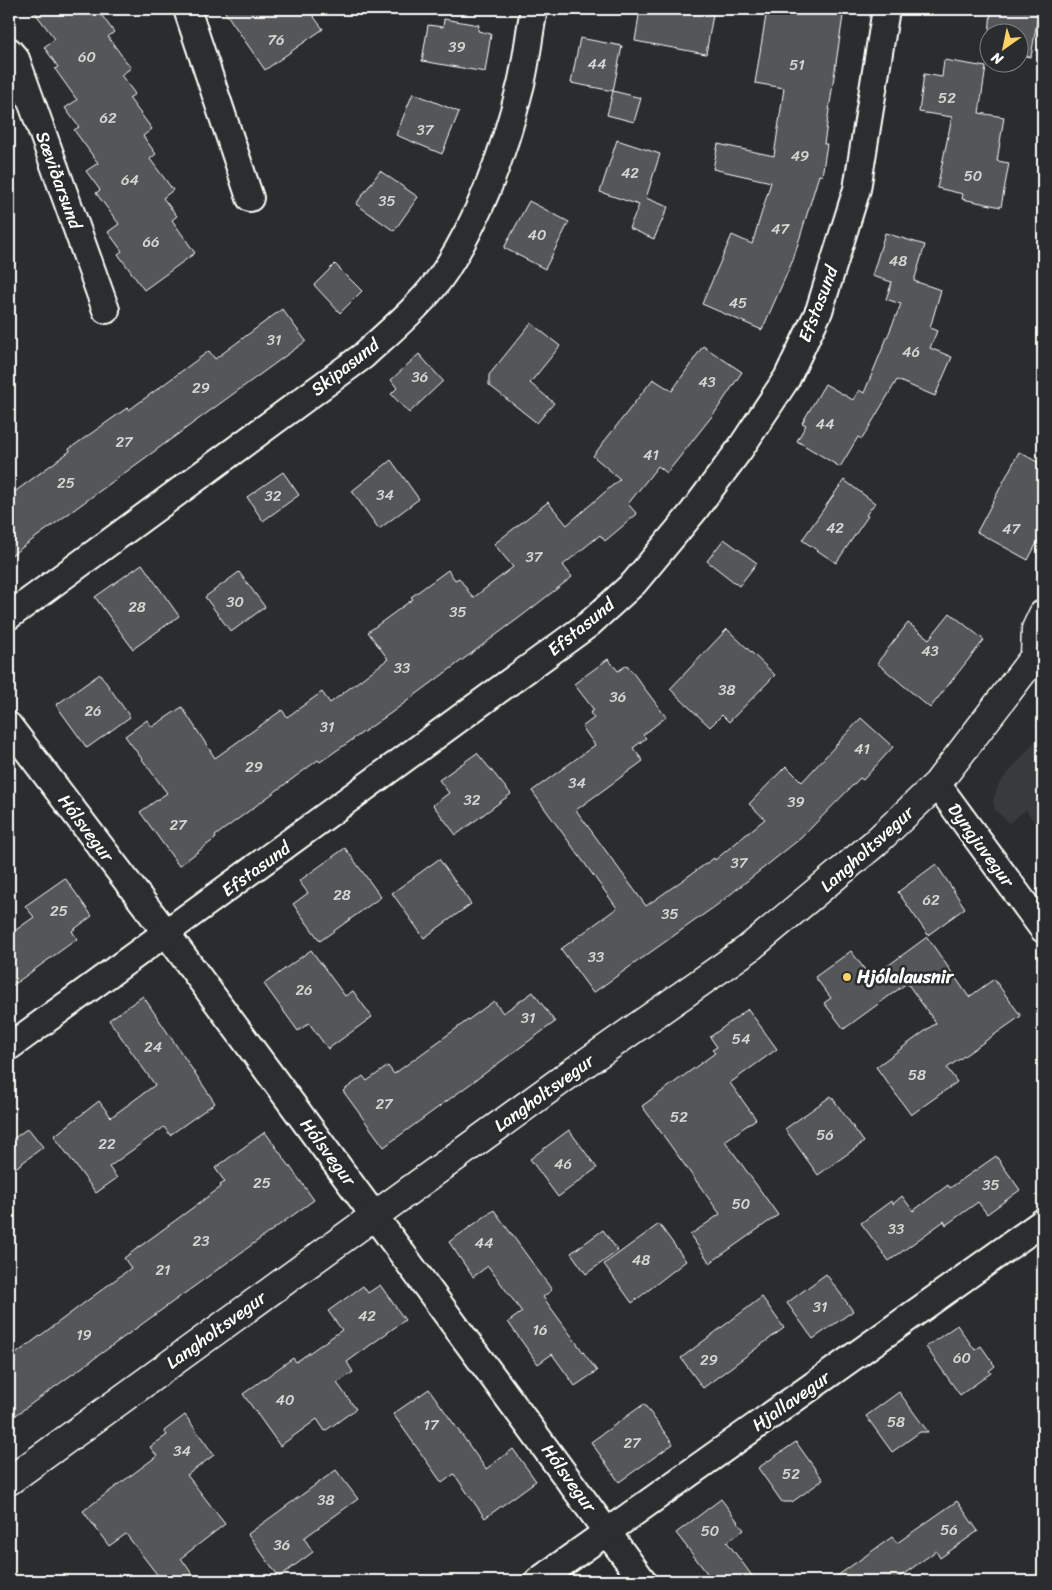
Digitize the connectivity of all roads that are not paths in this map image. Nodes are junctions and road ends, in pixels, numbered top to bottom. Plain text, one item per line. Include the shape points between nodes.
1 (187, 9) edge
2 (534, 9) edge
3 (886, 9) edge
4 (9, 51) edge
5 (250, 198) dead end
6 (106, 310) dead end
7 (1043, 614) edge
8 (9, 616) edge
9 (1039, 653) edge
10 (9, 726) edge
11 (937, 784) junction
12 (1043, 929) edge
13 (167, 934) junction
14 (9, 1047) edge
15 (375, 1215) junction
16 (1043, 1222) edge
17 (9, 1482) edge
18 (608, 1531) junction
19 (538, 1581) edge
20 (643, 1581) edge

1 - 5 street
2 - 8 street, Skipasund via 521,84 478,212 444,272 409,313 363,356
3 - 13 street, Efstasund via 857,189 819,311 787,378 693,512 634,583 589,624
4 - 6 street, Sæviðarsund via 16,59
7 - 9 street, Langholtsvegur via 1036,629
9 - 11 street, Langholtsvegur
10 - 13 street, Hólsvegur
11 - 12 street, Dyngjuvegur
11 - 15 street, Langholtsvegur via 875,843 748,950
13 - 14 street, Efstasund
13 - 15 street, Hólsvegur
15 - 17 street, Langholtsvegur
15 - 18 street, Hólsvegur
16 - 18 street, Hjallavegur
18 - 19 street, Hjallavegur
18 - 20 street, Hólsvegur

